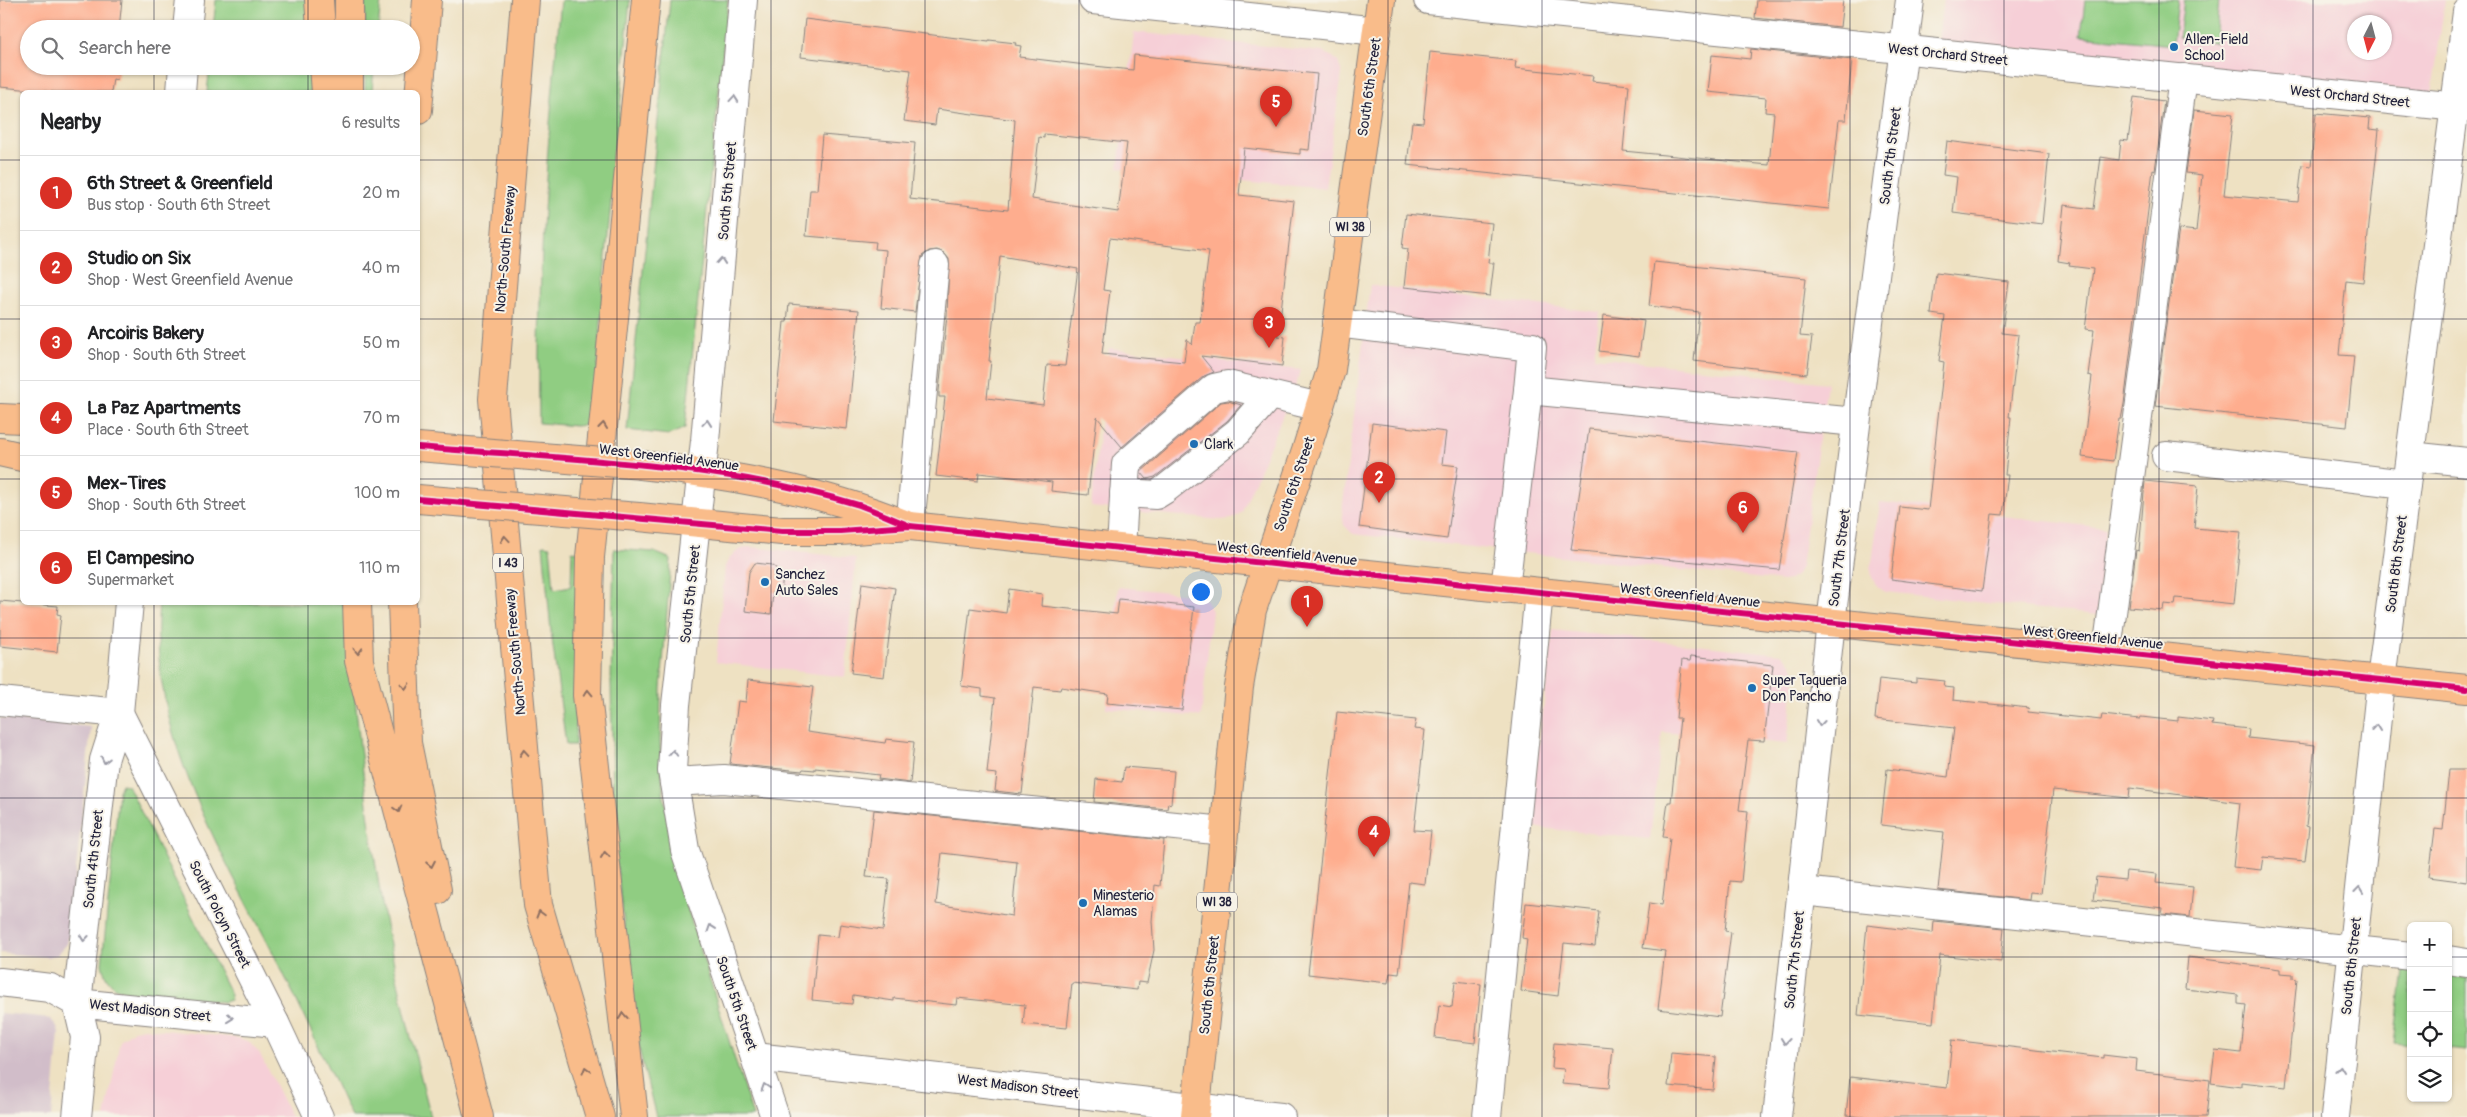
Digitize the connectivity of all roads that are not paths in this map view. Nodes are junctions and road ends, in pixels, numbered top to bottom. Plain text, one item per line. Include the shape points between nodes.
1 (190, 0) edge
2 (319, 0) edge
3 (349, 0) edge
4 (426, 0) edge
5 (525, 0) edge
6 (646, 0) edge
7 (743, 0) edge
8 (1093, 0) edge
9 (1380, 0) edge
10 (1428, 0) edge
11 (1910, 0) edge
12 (1643, 11) edge
13 (2467, 12) edge
14 (188, 20) edge
15 (320, 20) edge
16 (349, 20) edge
17 (1377, 31) junction
18 (1904, 50) junction
19 (183, 75) edge
20 (325, 75) edge
21 (349, 75) edge
22 (2183, 78) junction
23 (181, 90) edge
24 (326, 90) edge
25 (349, 90) edge
26 (419, 90) edge
27 (2461, 107) edge
28 (2455, 199) edge
29 (935, 265) dead end
30 (1337, 323) junction
31 (1528, 390) junction
32 (1268, 396) junction
33 (1320, 407) junction
34 (0, 418) edge
35 (20, 419) edge
36 (1856, 422) junction
37 (420, 447) edge
38 (0, 452) edge
39 (2166, 456) dead end
40 (2410, 456) junction
41 (20, 457) edge
42 (2467, 462) edge
43 (703, 472) junction
44 (2406, 484) junction
45 (1124, 493) junction
46 (420, 499) edge
47 (697, 523) junction
48 (910, 526) junction
49 (1121, 548) junction
50 (1267, 564) junction
51 (1505, 589) junction
52 (1539, 592) junction
53 (129, 605) edge
54 (357, 605) edge
55 (402, 605) edge
56 (1831, 622) junction
57 (2107, 651) junction
58 (2381, 680) junction
59 (2467, 689) edge
60 (0, 701) edge
61 (119, 713) junction
62 (674, 782) junction
63 (1224, 831) junction
64 (1802, 891) junction
65 (2352, 949) junction
66 (2407, 956) edge
67 (2452, 961) edge
68 (2467, 963) edge
69 (0, 982) edge
70 (77, 1003) junction
71 (275, 1023) junction
72 (756, 1057) junction
73 (1196, 1112) edge
74 (77, 1117) edge
75 (319, 1117) edge
76 (481, 1117) edge
77 (600, 1117) edge
78 (634, 1117) edge
79 (775, 1117) edge
80 (1281, 1117) edge
81 (1487, 1117) edge
82 (1777, 1117) edge
83 (2335, 1117) edge

1 - 14 street
2 - 15 main road
3 - 16 main road
4 - 26 main road
77 -> 5 main road, North-South Freeway / I 43 via 538,905 493,399
78 -> 6 main road via 587,695 590,557
43 -> 7 street, South 5th Street
8 - 17 street
9 - 17 main road, South 6th Street / WI 38
10 - 12 street, West Orchard Street
11 - 18 street, South 7th Street
12 - 18 street, West Orchard Street
13 - 27 street, South 8th Street
17 - 30 main road, South 6th Street / WI 38
18 - 22 street, West Orchard Street
18 - 36 street, South 7th Street
19 - 23 street
20 - 24 main road
21 - 25 main road
22 - 27 street, West Orchard Street
22 - 57 street
27 - 28 street, South 8th Street
28 - 40 street, South 8th Street
29 - 48 street
30 - 31 street via 1532,347
30 - 33 main road, South 6th Street / WI 38 via 1331,370
31 - 36 street
31 - 51 street
32 - 33 street
32 - 45 street via 1238,432 1164,490 1156,495
32 - 45 street via 1228,385 1214,388 1126,464
33 - 50 main road, South 6th Street / WI 38
34 - 35 main road
36 - 56 street, South 7th Street
37 - 43 main road, West Greenfield Avenue, bridge
38 - 41 main road
39 - 44 street
40 - 42 street
40 - 44 street, South 8th Street
43 - 47 street, South 5th Street
43 - 48 main road, West Greenfield Avenue via 860,506
44 - 58 street, South 8th Street
45 - 49 street
46 - 47 main road, West Greenfield Avenue, bridge
47 - 48 main road, West Greenfield Avenue via 782,531
62 -> 47 street, South 5th Street via 676,706
48 - 49 main road, West Greenfield Avenue
49 - 50 main road, West Greenfield Avenue
50 - 51 main road, West Greenfield Avenue
50 - 63 main road, South 6th Street / WI 38 via 1252,610 1238,687
51 - 52 main road, West Greenfield Avenue
52 - 56 main road, West Greenfield Avenue
52 - 81 street
53 - 61 street, South 4th Street
54 -> 76 main road via 359,661
55 -> 76 main road via 407,743
56 - 57 main road, West Greenfield Avenue
56 -> 64 street, South 7th Street
57 - 58 main road, West Greenfield Avenue
58 - 59 main road, West Greenfield Avenue
65 -> 58 street, South 8th Street
60 - 61 street
61 -> 70 street, South 4th Street via 104,760
61 - 71 street, South Polcyn Street
62 - 63 street via 724,779
72 -> 62 street, South 5th Street via 685,850
63 - 73 main road, South 6th Street / WI 38
64 - 65 street
64 -> 82 street, South 7th Street
65 - 66 street
83 -> 65 street, South 8th Street
67 - 68 street
69 - 70 street, West Madison Street via 50,988
70 -> 71 street, West Madison Street
70 - 74 street, South 4th Street via 85,1037
71 - 75 street, South Polcyn Street
72 - 73 street, West Madison Street via 878,1069
79 -> 72 street, South 5th Street
73 - 80 street, West Madison Street

